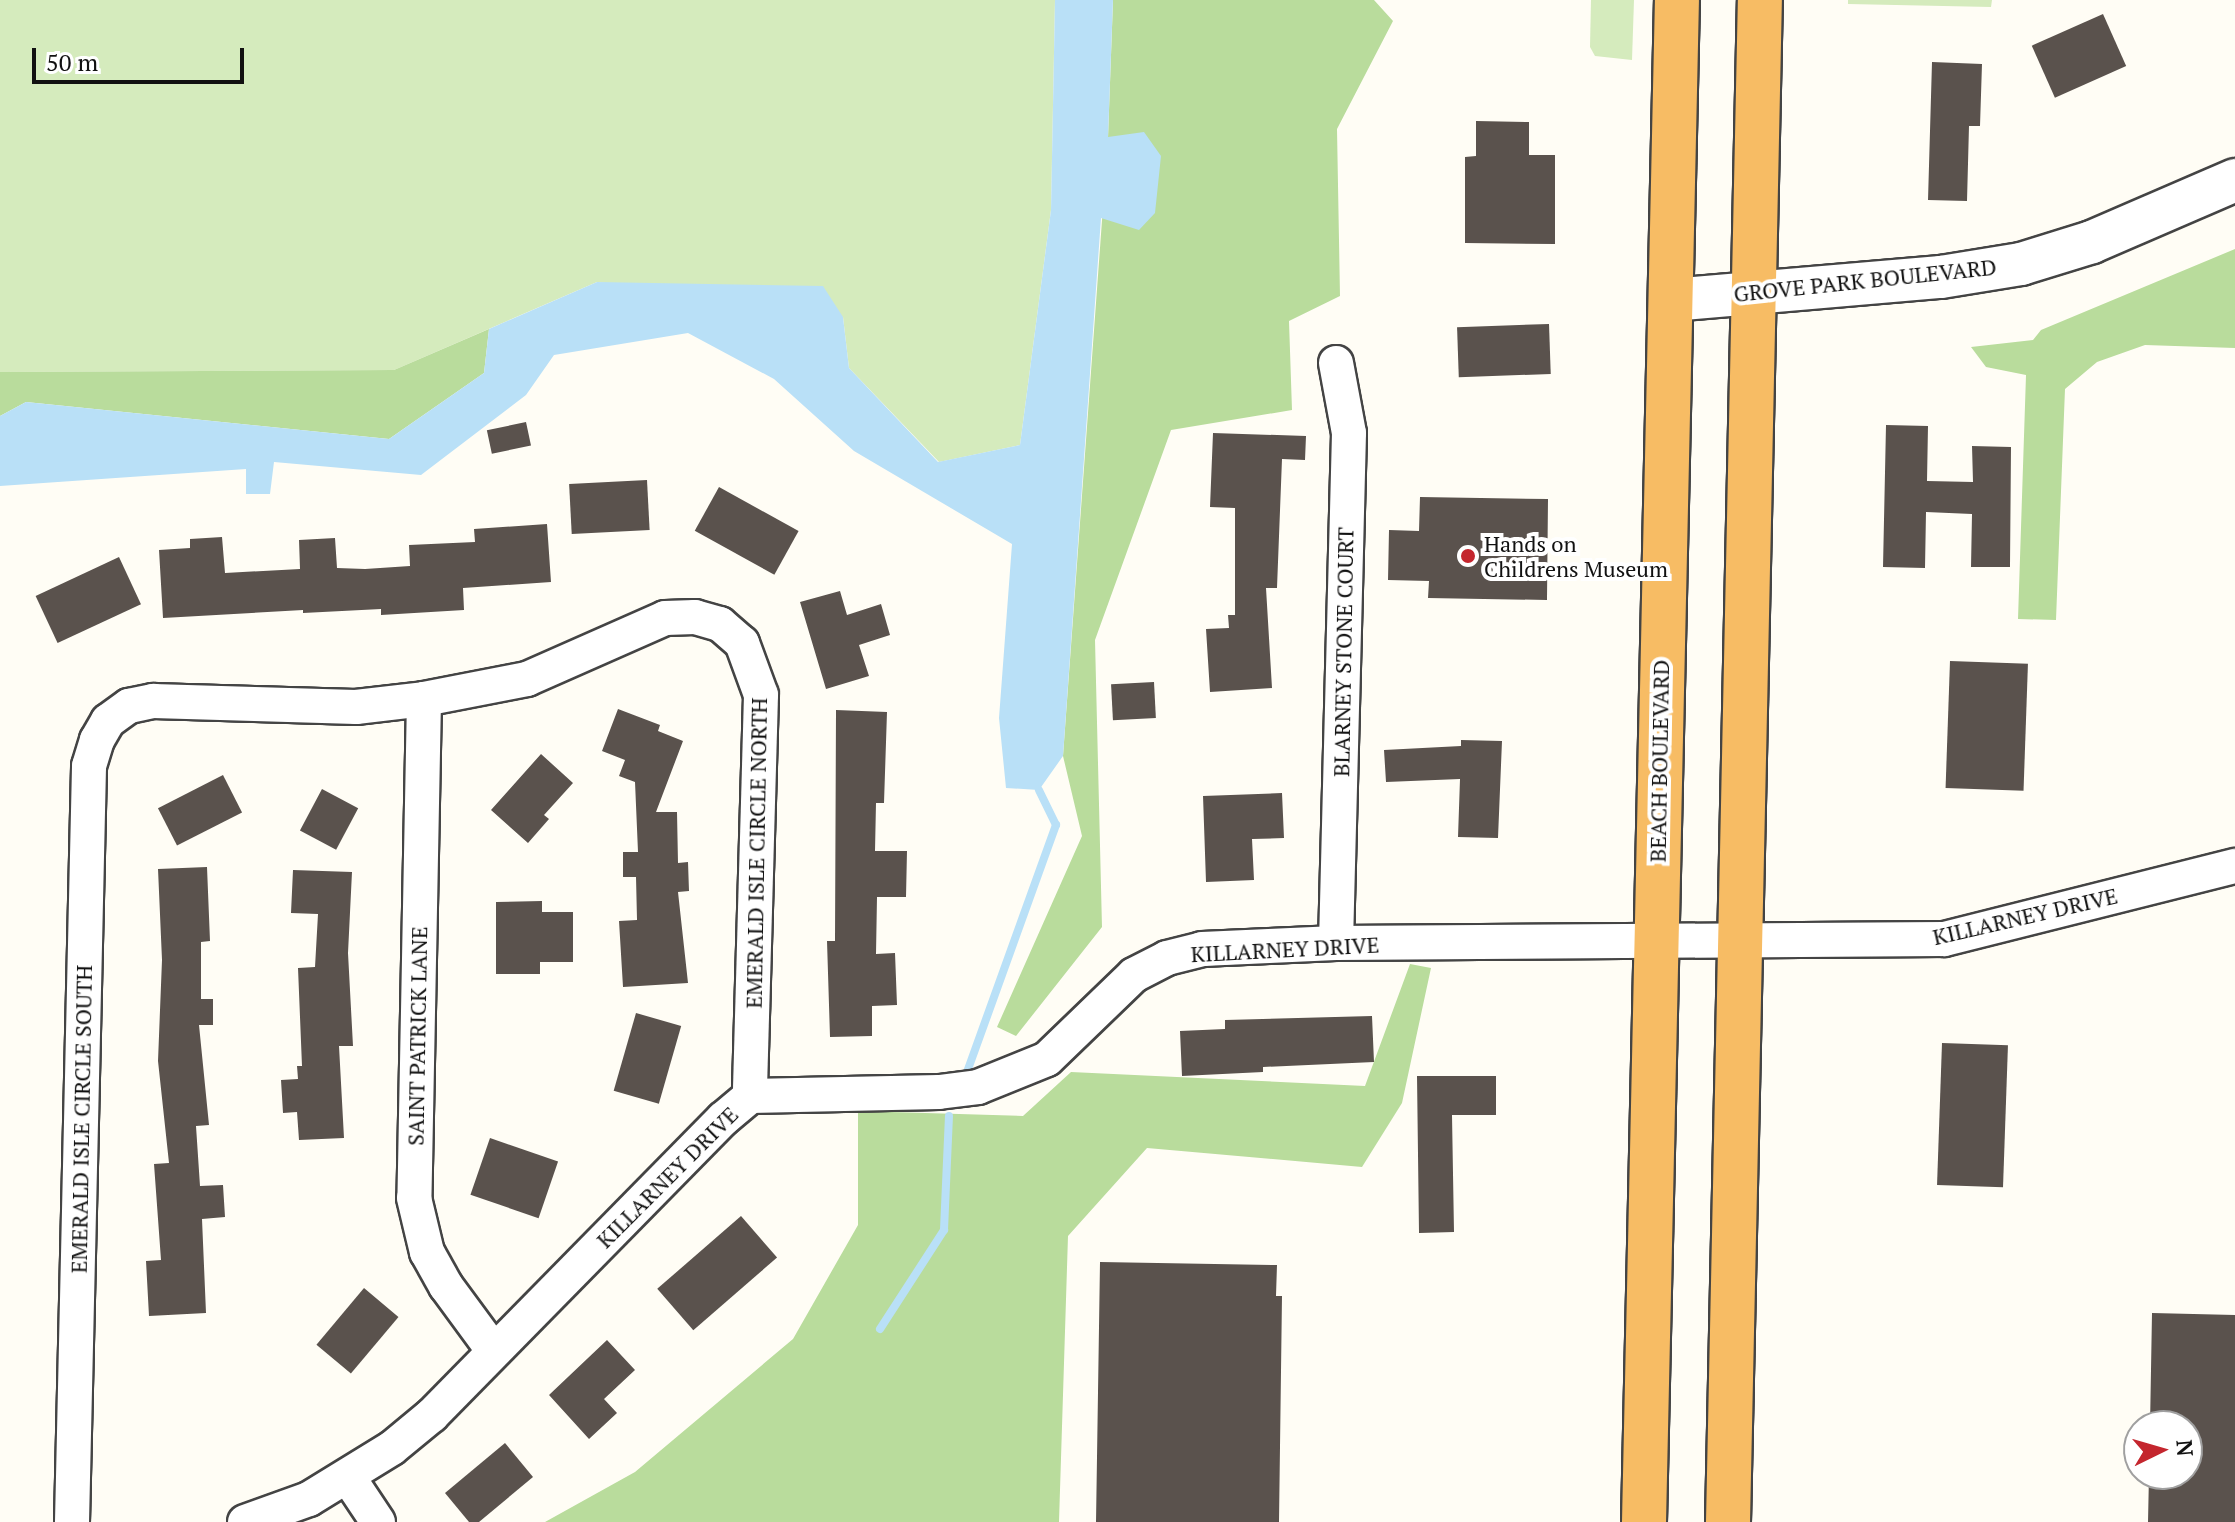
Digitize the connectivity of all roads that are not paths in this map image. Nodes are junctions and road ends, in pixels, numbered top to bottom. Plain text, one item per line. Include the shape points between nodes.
1 (1677, 0) edge
2 (1760, 0) edge
3 (2235, 180) edge
4 (1755, 292) junction
5 (1671, 300) junction
6 (1336, 363) dead end
7 (424, 699) junction
8 (2235, 866) edge
9 (1655, 938) junction
10 (1740, 940) junction
11 (1336, 943) junction
12 (750, 1096) junction
13 (493, 1350) junction
14 (348, 1477) junction
15 (72, 1522) edge
16 (245, 1522) edge
17 (378, 1522) edge
18 (1644, 1522) edge
19 (1728, 1522) edge

1 - 5 highway, BEACH BOULEVARD
2 - 4 highway
3 - 4 street, GROVE PARK BOULEVARD via 2092,242 2021,264 1941,277
4 - 5 street, GROVE PARK BOULEVARD
4 - 10 highway
5 - 9 highway, BEACH BOULEVARD
6 - 11 street, BLARNEY STONE COURT via 1349,433
7 - 12 street, EMERALD ISLE CIRCLE NORTH via 527,679 665,618 695,617 720,624 742,643 761,695
7 - 13 street, SAINT PATRICK LANE via 414,1198 427,1252
7 - 15 street, EMERALD ISLE CIRCLE SOUTH via 356,707 153,701 129,706 108,721 97,740 89,766
8 - 10 street, KILLARNEY DRIVE via 1944,939
9 - 10 street, KILLARNEY DRIVE
9 - 11 street, KILLARNEY DRIVE
9 - 18 highway, BEACH BOULEVARD
10 - 19 highway
11 - 12 street, KILLARNEY DRIVE via 1202,949 1167,958 1134,975 1047,1059 978,1087
12 - 13 street, KILLARNEY DRIVE
13 - 14 street, KILLARNEY DRIVE via 432,1415
14 - 16 street, KILLARNEY DRIVE via 309,1499
14 - 17 street

